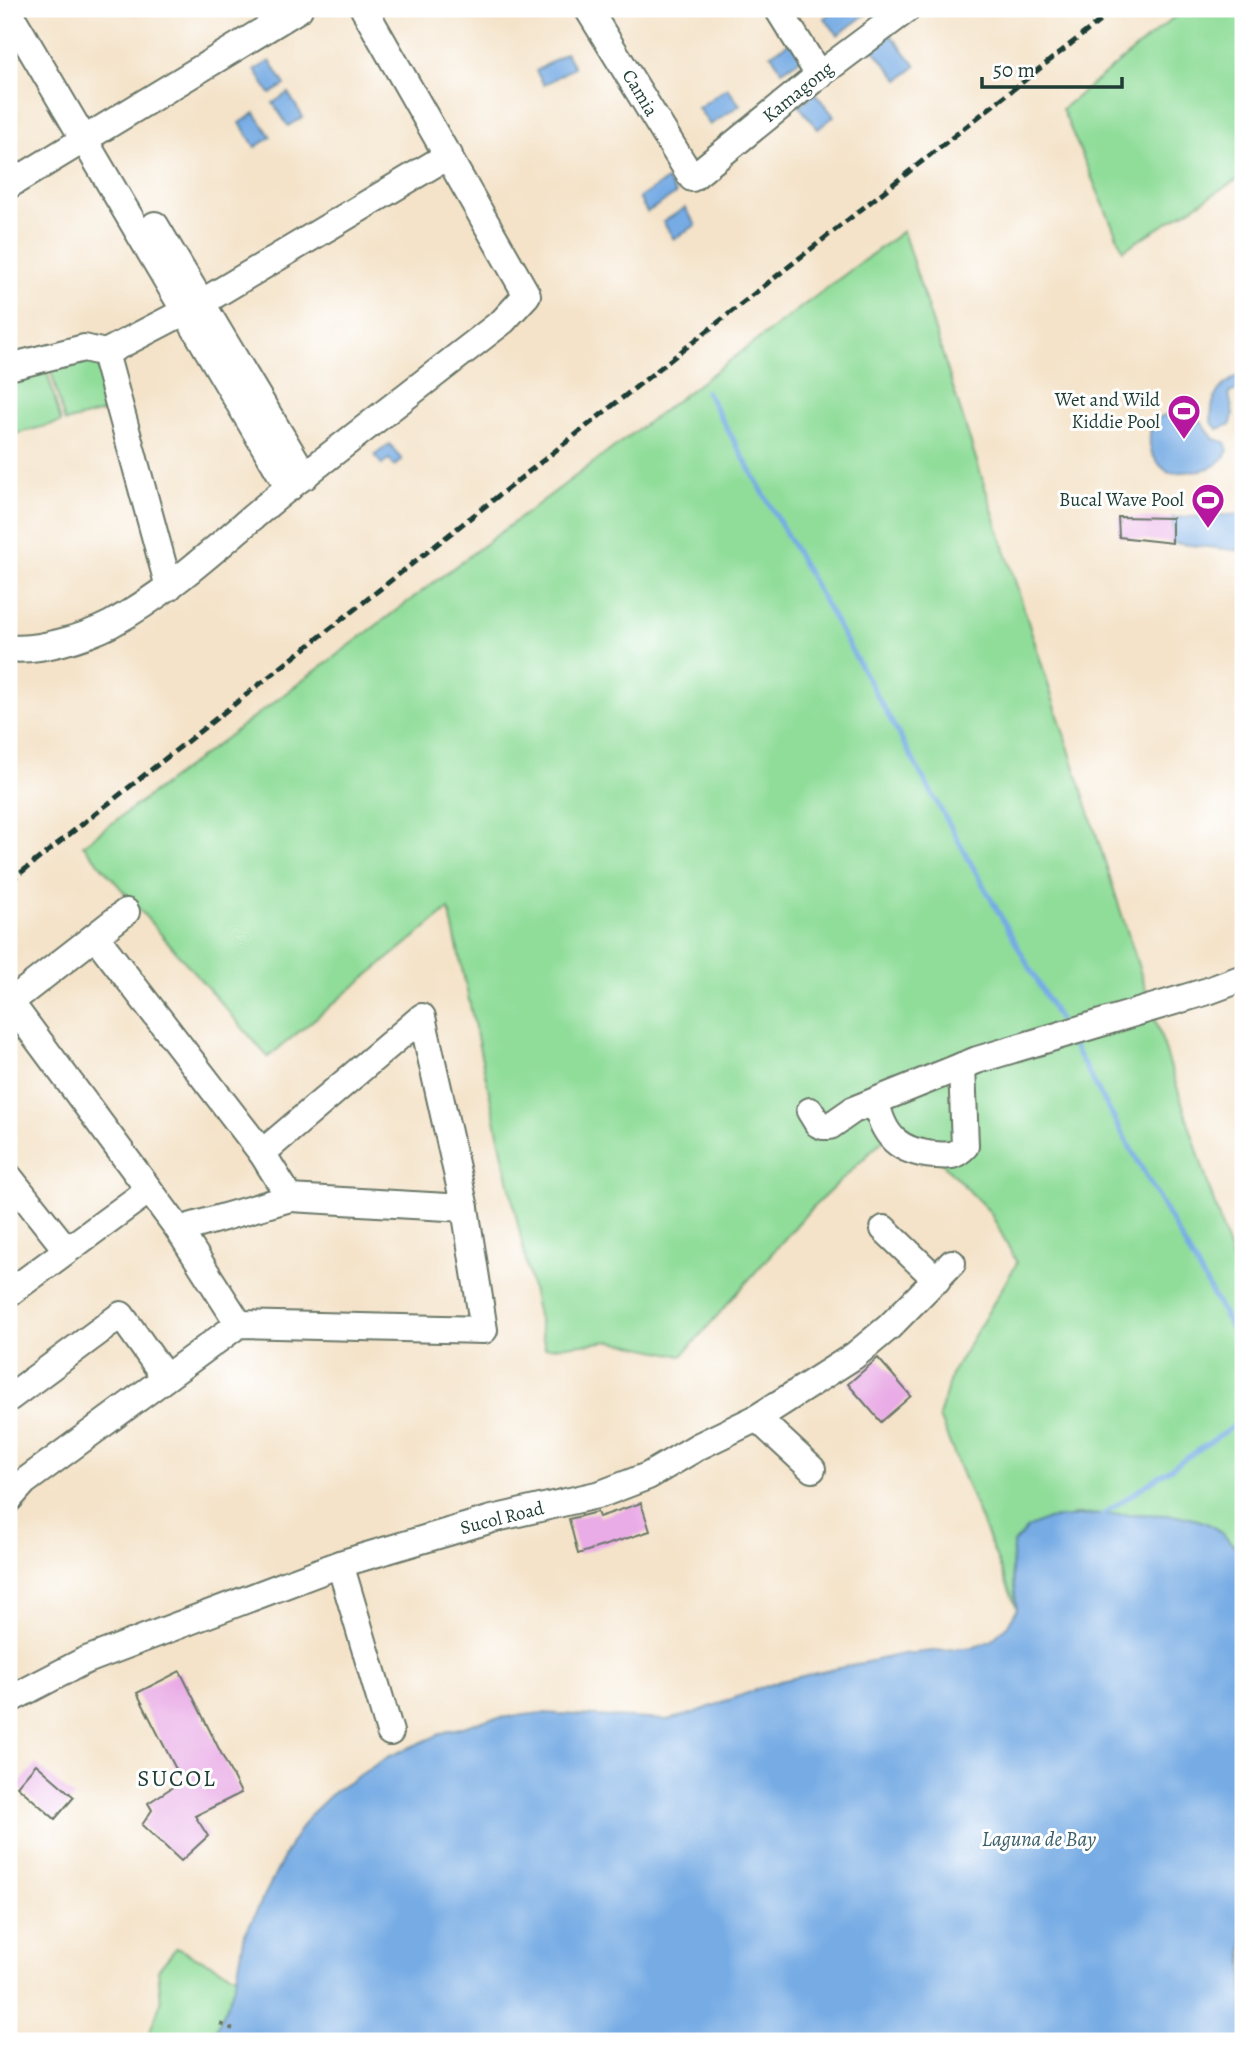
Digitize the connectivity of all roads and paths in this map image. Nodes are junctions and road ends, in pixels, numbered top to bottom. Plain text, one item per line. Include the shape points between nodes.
1 (28, 9) edge
2 (299, 9) edge
3 (364, 9) edge
4 (588, 9) edge
5 (778, 9) edge
6 (907, 9) edge
7 (9, 12) edge
8 (819, 75) junction
9 (93, 135) junction
10 (449, 155) junction
11 (692, 178) joint
12 (9, 184) edge
13 (193, 308) junction
14 (105, 353) junction
15 (9, 367) edge
16 (297, 482) junction
17 (169, 587) junction
18 (9, 648) edge
19 (126, 912) dead end
20 (96, 937) junction
21 (1243, 978) edge
22 (9, 1002) edge
23 (962, 1066) junction
24 (876, 1101) junction
25 (810, 1111) dead end
26 (261, 1153) junction
27 (9, 1177) edge
28 (149, 1190) junction
29 (290, 1198) junction
30 (17, 1204) edge
31 (464, 1208) junction
32 (884, 1228) dead end
33 (179, 1230) junction
34 (66, 1250) junction
35 (9, 1293) edge
36 (239, 1324) junction
37 (165, 1377) junction
38 (9, 1398) edge
39 (757, 1418) junction
40 (812, 1469) dead end
41 (14, 1482) edge
42 (340, 1564) junction
43 (9, 1700) edge
44 (390, 1732) dead end
45 (220, 2024) dead end
46 (233, 2029) dead end

1 - 9 street
2 - 9 street
3 - 10 street
4 - 11 street, Camia
5 - 8 street
6 - 8 street, Kamagong
7 - 9 street
8 - 11 street, Kamagong
9 - 12 street
9 - 13 street
10 - 13 street
10 - 16 street via 527,295 503,321
13 - 14 street
13 - 16 street
14 - 15 street via 84,348
14 - 17 street
16 - 17 street
17 - 18 street via 109,625 60,642
19 - 20 street
20 - 22 street
20 - 26 street
21 - 23 street
22 - 28 street
23 - 24 street
23 - 24 street via 965,1146 952,1157 904,1149 882,1126
24 - 25 street via 830,1126 818,1124
26 - 29 street
26 - 31 street via 422,1017
27 - 30 street
28 - 33 street
28 - 34 street
29 - 31 street
29 - 33 street
30 - 34 street
31 - 36 street via 484,1331
32 - 39 street, Sucol Road via 944,1271 854,1356
33 - 36 street
34 - 35 street
36 - 37 street
37 - 38 street via 121,1315
37 - 41 street
39 - 40 street
39 - 42 street, Sucol Road via 648,1476 601,1494 492,1518
42 - 43 street, Sucol Road via 84,1661
42 - 44 street
45 - 46 path

